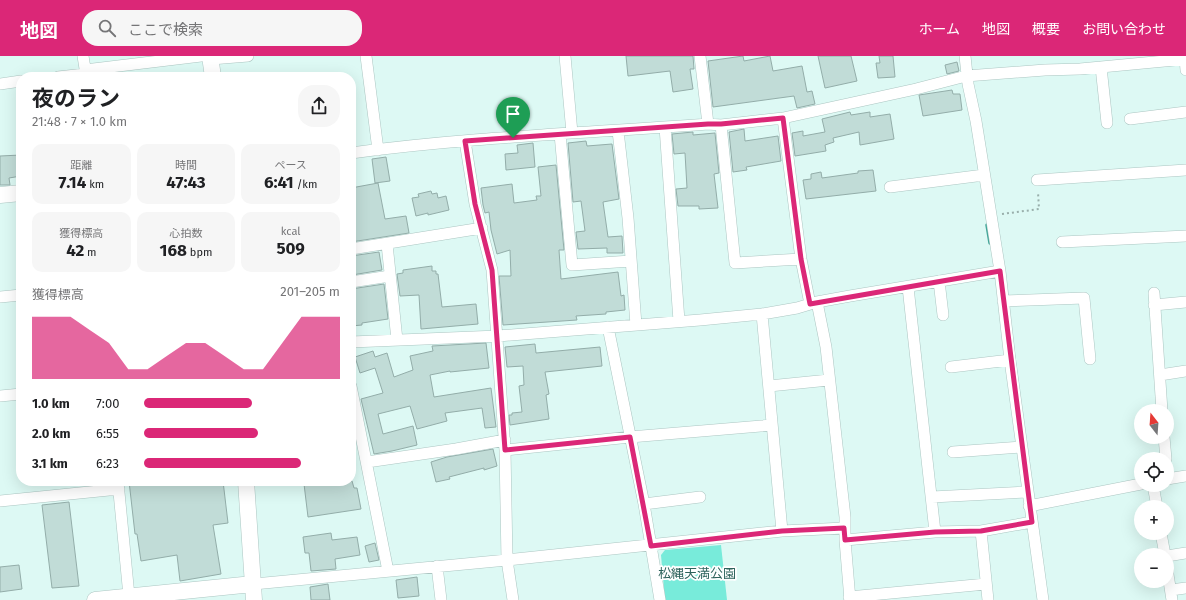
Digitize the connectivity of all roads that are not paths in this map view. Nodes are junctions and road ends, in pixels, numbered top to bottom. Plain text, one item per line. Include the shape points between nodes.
1 (83, 56) edge
2 (248, 56) edge
3 (366, 56) edge
4 (565, 56) edge
5 (700, 56) edge
6 (965, 56) edge
7 (207, 57) edge
8 (1173, 58) edge
9 (1186, 63) edge
10 (1101, 67) junction
11 (85, 72) edge
12 (99, 72) edge
13 (212, 72) edge
14 (966, 76) junction
15 (16, 82) edge
16 (0, 84) edge
17 (1186, 112) edge
18 (783, 118) junction
19 (1130, 120) dead end
20 (1106, 123) dead end
21 (708, 124) junction
22 (721, 124) junction
23 (665, 127) junction
24 (618, 131) junction
25 (572, 133) junction
26 (560, 134) junction
27 (465, 141) junction
28 (378, 150) junction
29 (356, 152) edge
30 (1186, 170) edge
31 (984, 176) junction
32 (1037, 180) road end
33 (890, 186) dead end
34 (16, 193) edge
35 (0, 195) edge
36 (482, 228) junction
37 (1186, 236) edge
38 (1062, 242) dead end
39 (387, 244) junction
40 (356, 248) edge
41 (801, 259) junction
42 (631, 261) junction
43 (1000, 271) junction
44 (390, 276) junction
45 (356, 281) edge
46 (939, 282) junction
47 (908, 287) junction
48 (1154, 293) dead end
49 (16, 295) edge
50 (0, 296) edge
51 (1003, 301) junction
52 (1186, 302) edge
53 (814, 303) junction
54 (1154, 305) junction
55 (762, 314) junction
56 (943, 315) dead end
57 (679, 321) junction
58 (636, 325) junction
59 (608, 327) junction
60 (498, 336) junction
61 (397, 340) junction
62 (356, 342) edge
63 (1090, 359) dead end
64 (1010, 360) junction
65 (951, 367) dead end
66 (1186, 371) edge
67 (1160, 375) junction
68 (829, 380) junction
69 (769, 386) junction
70 (16, 394) edge
71 (0, 396) edge
72 (1162, 404) edge
73 (356, 410) edge
74 (772, 425) junction
75 (630, 437) junction
76 (505, 445) junction
77 (1022, 446) junction
78 (953, 452) dead end
79 (367, 462) junction
80 (1186, 476) edge
81 (1174, 478) edge
82 (1134, 485) edge
83 (111, 486) edge
84 (118, 486) edge
85 (246, 486) edge
86 (1028, 492) junction
87 (700, 497) dead end
88 (932, 498) junction
89 (0, 501) edge
90 (644, 504) junction
91 (1029, 506) junction
92 (1032, 522) junction
93 (844, 528) junction
94 (782, 531) junction
95 (981, 531) junction
96 (935, 532) junction
97 (845, 540) junction
98 (651, 546) junction
99 (1186, 553) edge
100 (1174, 555) edge
101 (507, 560) junction
102 (437, 566) junction
103 (388, 571) junction
104 (986, 584) junction
105 (1186, 588) edge
106 (253, 592) edge
107 (1172, 595) edge
108 (129, 596) junction
109 (105, 599) edge
110 (850, 599) edge
111 (441, 600) edge
112 (513, 600) edge
113 (660, 600) edge
114 (988, 600) edge
115 (1042, 600) edge

1 - 11 street
2 - 7 street
3 - 28 street
4 - 25 street
5 - 21 street
6 - 14 street
7 - 12 street
7 - 13 street
8 - 9 street
8 - 10 street
10 - 14 street
10 - 20 street
14 - 18 street
14 - 31 street
15 - 16 street
17 - 19 street
18 - 22 street
18 - 41 street
21 - 22 street
21 - 23 street
22 - 41 street via 735,263
23 - 24 street
23 - 57 street
24 - 25 street
24 - 42 street
25 - 26 street
26 - 27 street
26 - 42 street via 572,265
27 - 28 street
27 - 36 street via 475,204
28 - 29 street
30 - 32 street
31 - 33 street
31 - 43 street
34 - 35 street
36 - 39 street
36 - 60 street via 492,270
37 - 38 street
39 - 40 street
39 - 44 street
41 - 53 street
42 - 58 street
43 - 46 street
43 - 51 street
44 - 45 street
44 - 61 street
46 - 47 street
46 - 56 street
47 - 53 street
47 - 88 street
48 - 54 street
49 - 50 street
51 - 63 street via 1084,298
51 - 64 street
52 - 54 street
53 - 55 street
53 - 68 street via 826,347
54 - 67 street
55 - 57 street
55 - 69 street
57 - 58 street
58 - 59 street
59 - 60 street
59 - 75 street
60 - 61 street
60 - 76 street
61 - 62 street
64 - 65 street
64 - 77 street
66 - 67 street
67 - 72 street
68 - 69 street
68 - 93 street via 845,517
69 - 74 street
70 - 71 street
73 - 79 street
74 - 75 street
74 - 94 street
75 - 76 street
75 - 90 street
76 - 79 street via 456,449
76 - 101 street
77 - 78 street
77 - 86 street
79 - 103 street
80 - 81 street
82 - 91 street
83 - 89 street
84 - 108 street
85 - 106 street
86 - 88 street
86 - 91 street
87 - 90 street
88 - 96 street
90 - 98 street
91 - 92 street
92 - 95 street
92 - 115 street
93 - 94 street
93 - 97 street
94 - 98 street
95 - 96 street
95 - 104 street
96 - 97 street
97 - 110 street
98 - 101 street
98 - 113 street
99 - 100 street
101 - 102 street
101 - 112 street
102 - 103 street
102 - 111 street
103 - 106 street
104 - 110 street
104 - 114 street
105 - 107 street
106 - 108 street
108 - 109 street

